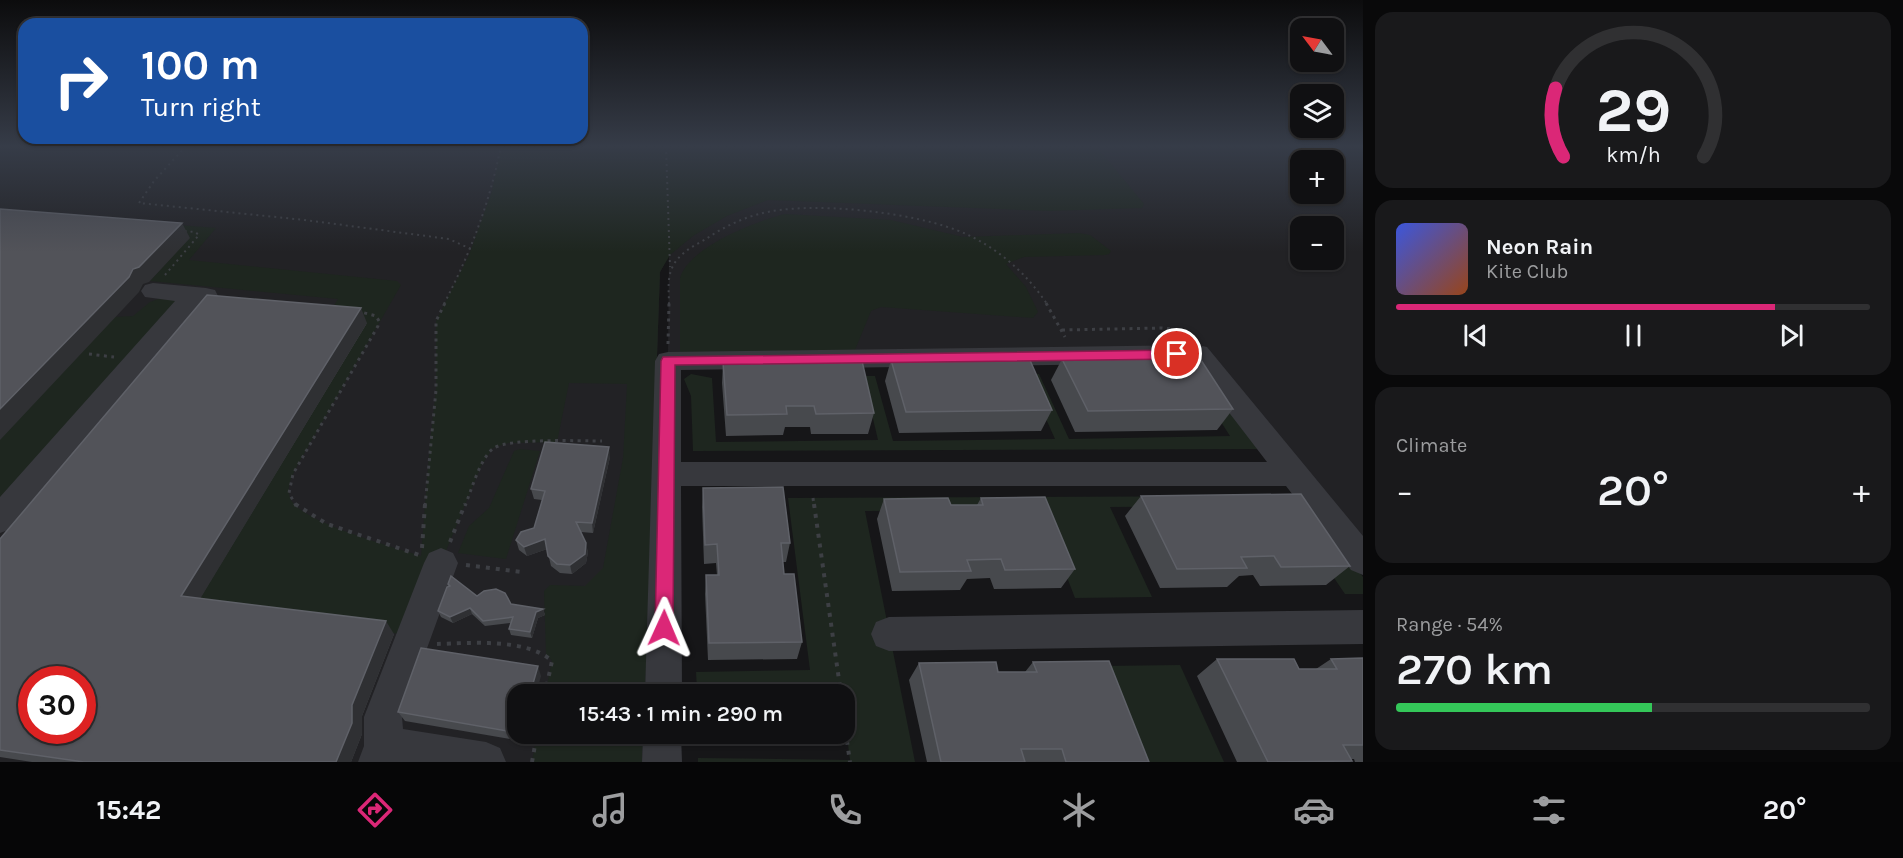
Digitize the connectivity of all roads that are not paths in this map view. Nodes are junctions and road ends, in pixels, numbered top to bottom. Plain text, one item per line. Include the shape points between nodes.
1 (153, 291) road end
2 (194, 295) junction
3 (229, 298) edge
4 (666, 474) junction
5 (1294, 474) junction
6 (0, 519) edge
7 (1363, 560) edge
8 (441, 563) road end
9 (1363, 627) edge
10 (889, 634) dead end
11 (663, 684) edge
12 (662, 744) edge
13 (381, 754) edge
14 (486, 762) edge
15 (662, 762) edge

1 - 2 street
2 - 3 street
2 - 6 street
4 - 5 street
4 - 5 street via 668,361 1198,354
4 - 11 street
5 - 7 street
8 - 13 street via 383,717
9 - 10 street
12 - 15 street
13 - 14 street

